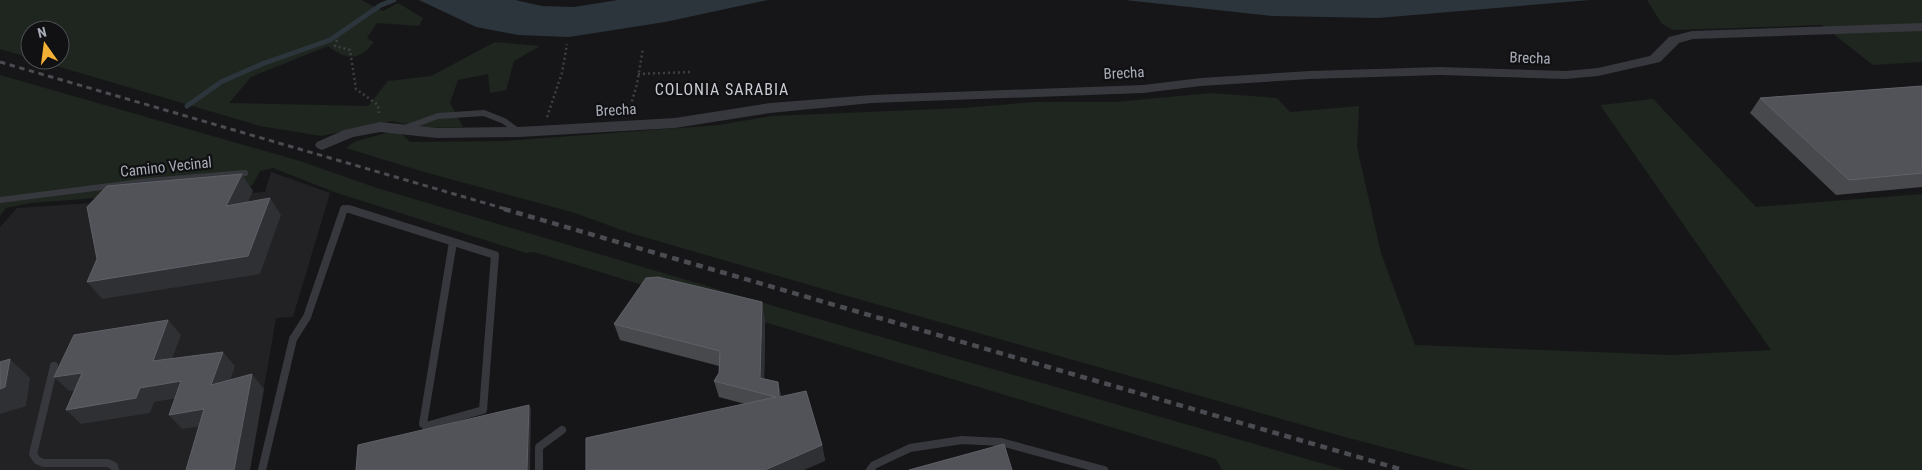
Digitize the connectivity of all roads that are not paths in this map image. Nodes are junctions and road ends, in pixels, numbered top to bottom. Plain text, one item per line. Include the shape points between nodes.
1 (1922, 27) edge
2 (398, 130) junction
3 (518, 132) junction
4 (322, 144) dead end
5 (245, 173) dead end
6 (0, 200) edge
7 (453, 242) junction
8 (54, 366) dead end
9 (562, 430) dead end
10 (115, 470) edge
11 (262, 470) edge
12 (539, 470) edge
13 (870, 470) edge
14 (1104, 470) edge

1 - 3 street, Brecha via 1692,35 1674,40 1655,58 1644,62 1565,75 1440,71 1310,75 1143,89 828,102 675,123
2 - 3 street, Brecha
2 - 3 lane via 438,116 484,113 504,121
2 - 4 street, Brecha via 380,126 349,133
5 - 6 lane, Camino Vecinal via 149,181
7 - 7 lane via 494,255 485,406 480,412 424,426
7 - 11 lane via 347,208 341,210 307,317 293,340
8 - 10 lane via 33,454 44,463 108,463
9 - 12 lane via 539,448
13 - 14 lane via 910,448 962,440 1001,442

